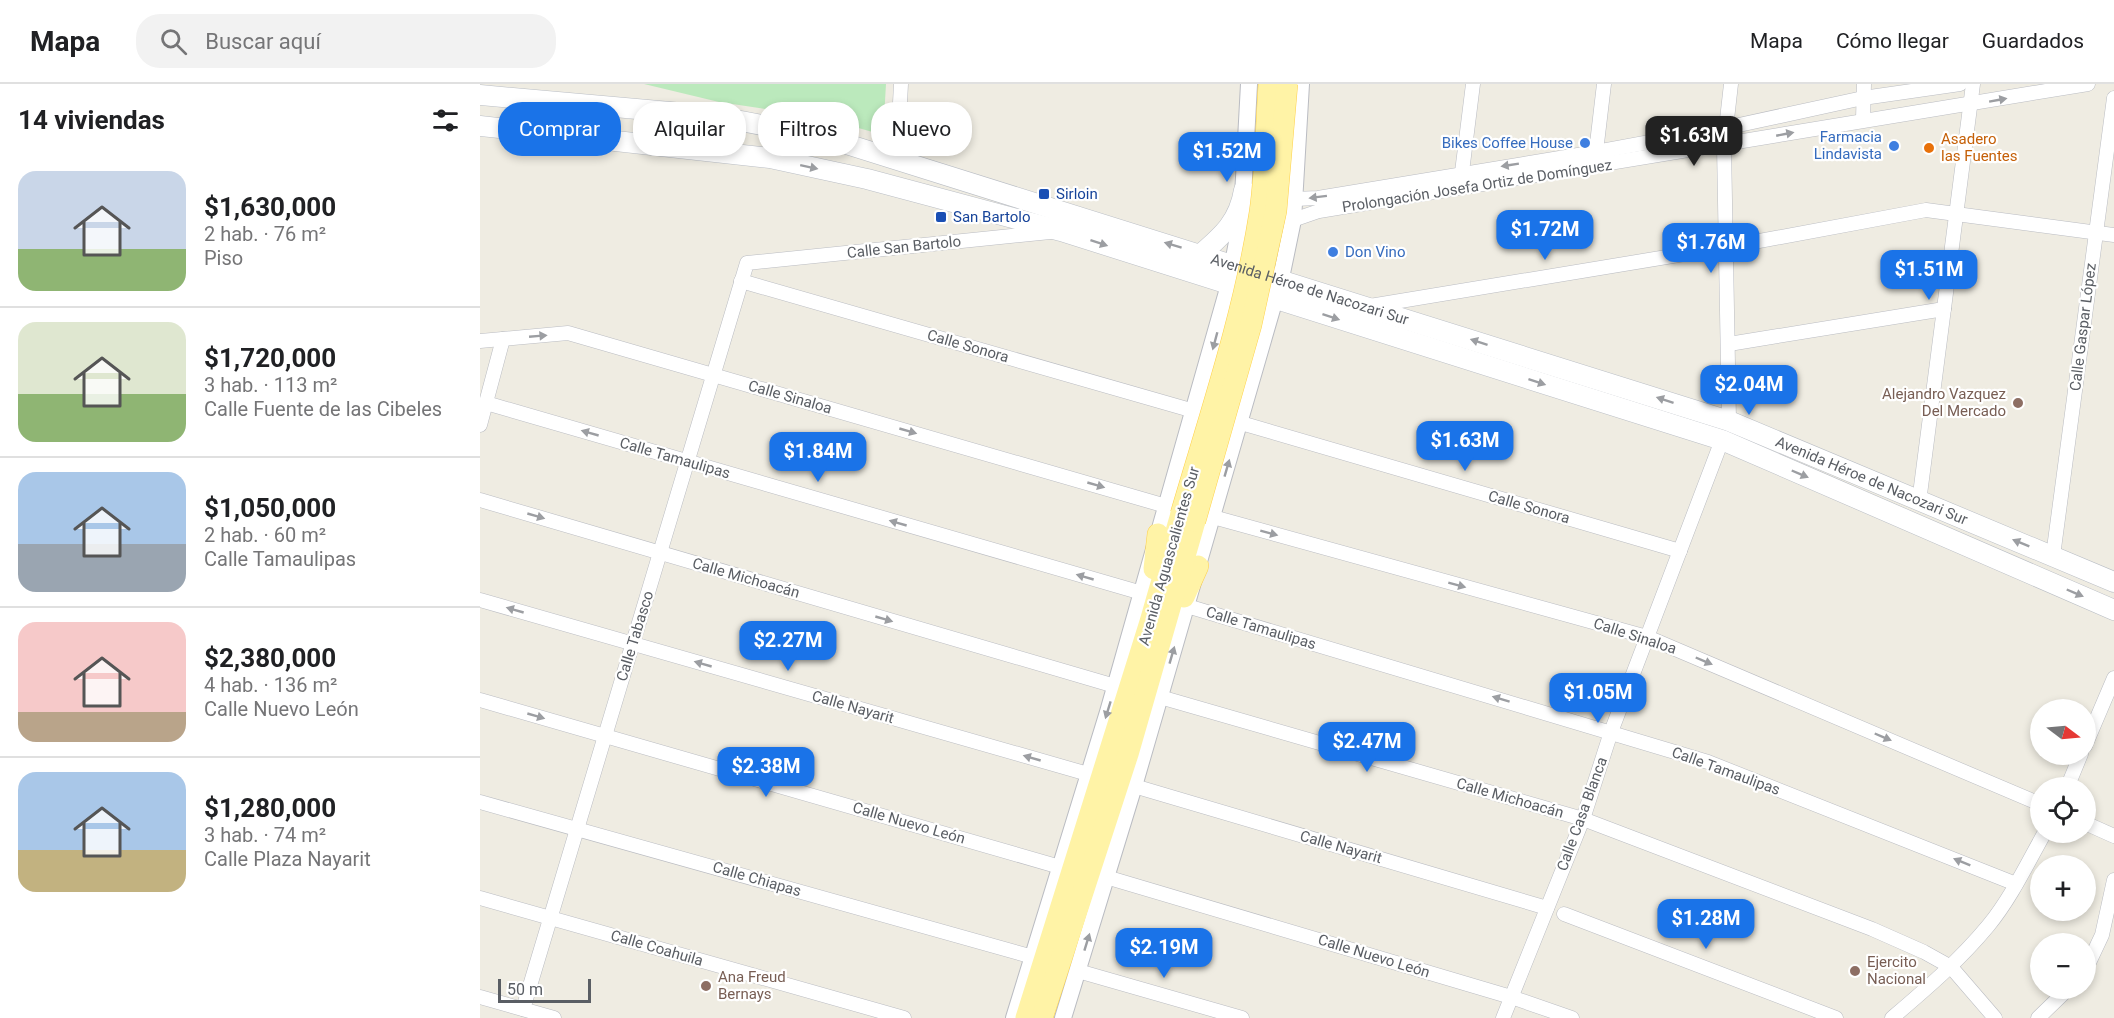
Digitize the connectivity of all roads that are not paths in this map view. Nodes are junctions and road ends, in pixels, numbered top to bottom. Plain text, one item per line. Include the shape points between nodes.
1 (901, 84) edge
2 (1249, 84) edge
3 (1269, 84) edge
4 (1287, 84) edge
5 (1301, 84) edge
6 (1473, 84) edge
7 (1604, 84) edge
8 (1731, 84) edge
9 (1960, 84) edge
10 (1973, 84) edge
11 (2088, 84) edge
12 (1864, 91) edge
13 (480, 95) edge
14 (2114, 98) edge
15 (1970, 105) junction
16 (1863, 119) junction
17 (480, 126) edge
18 (1725, 128) junction
19 (1724, 146) junction
20 (1596, 152) junction
21 (897, 159) junction
22 (1462, 172) junction
23 (1460, 189) junction
24 (1244, 190) junction
25 (1294, 199) junction
26 (1956, 213) junction
27 (1242, 215) junction
28 (1293, 220) junction
29 (1061, 231) junction
30 (2096, 233) junction
31 (2114, 235) edge
32 (1727, 247) junction
33 (1201, 254) junction
34 (747, 263) joint
35 (1234, 264) junction
36 (1281, 278) junction
37 (741, 281) junction
38 (1229, 285) junction
39 (1275, 299) junction
40 (1368, 306) junction
41 (1944, 309) junction
42 (1221, 317) junction
43 (1268, 325) junction
44 (503, 339) junction
45 (480, 341) edge
46 (1729, 344) junction
47 (713, 375) junction
48 (486, 403) junction
49 (1194, 411) junction
50 (1729, 421) junction
51 (1240, 423) junction
52 (480, 425) edge
53 (1722, 440) junction
54 (1791, 447) junction
55 (687, 462) junction
56 (480, 500) edge
57 (1919, 502) junction
58 (1189, 515) junction
59 (1158, 534) junction
60 (1680, 551) junction
61 (660, 553) junction
62 (2053, 556) junction
63 (1198, 567) junction
64 (2114, 582) edge
65 (1142, 593) junction
66 (480, 600) edge
67 (1187, 606) junction
68 (2114, 610) edge
69 (1157, 626) junction
70 (1647, 637) junction
71 (633, 644) junction
72 (2114, 678) edge
73 (1115, 686) junction
74 (1160, 697) junction
75 (480, 699) edge
76 (2096, 720) edge
77 (1611, 732) junction
78 (605, 736) junction
79 (1119, 750) junction
80 (1088, 774) junction
81 (1134, 786) junction
82 (2030, 800) edge
83 (480, 802) edge
84 (1583, 819) junction
85 (2096, 828) edge
86 (577, 829) junction
87 (2114, 836) edge
88 (2039, 843) edge
89 (1060, 867) junction
90 (1106, 877) junction
91 (2114, 880) edge
92 (2016, 884) junction
93 (480, 898) edge
94 (1547, 908) junction
95 (1564, 914) dead end
96 (550, 918) junction
97 (2096, 949) edge
98 (1033, 957) junction
99 (1951, 967) junction
100 (1078, 971) junction
101 (480, 997) edge
102 (1511, 997) junction
103 (2058, 999) edge
104 (523, 1009) junction
105 (554, 1018) edge
106 (904, 1018) edge
107 (1014, 1018) edge
108 (1026, 1018) edge
109 (1042, 1018) edge
110 (1063, 1018) edge
111 (1242, 1018) edge
112 (1503, 1018) edge
113 (1572, 1018) edge
114 (1836, 1018) edge
115 (1892, 1018) edge
116 (1995, 1018) edge
117 (2038, 1018) edge

1 - 21 street
2 - 24 street, Avenida Aguascalientes Sur
3 - 58 main road, Avenida Aguascalientes Sur, bridge via 1260,210 1251,262
4 - 58 main road, Avenida Aguascalientes Sur, bridge via 1276,211 1251,325
5 - 25 street, Avenida Aguascalientes Sur
6 - 22 street
7 - 20 street
8 - 18 street
9 - 12 street, Prolongación Josefa Ortiz de Domínguez
10 - 15 street
15 -> 11 street, Prolongación Josefa Ortiz de Domínguez
12 - 16 street
12 - 18 street, Prolongación Josefa Ortiz de Domínguez
13 - 21 main road, Avenida Héroe de Nacozari Sur via 715,116 824,137
14 - 30 street, Calle Gaspar López
15 - 16 street, Prolongación Josefa Ortiz de Domínguez
15 - 26 street
19 -> 16 street, Prolongación Josefa Ortiz de Domínguez
17 -> 29 main road, Avenida Héroe de Nacozari Sur via 770,158
18 - 19 street
18 - 20 street, Prolongación Josefa Ortiz de Domínguez
19 - 23 street, Prolongación Josefa Ortiz de Domínguez
19 - 32 street
20 -> 22 street, Prolongación Josefa Ortiz de Domínguez
33 -> 21 main road, Avenida Héroe de Nacozari Sur
22 - 23 street
22 -> 25 street, Prolongación Josefa Ortiz de Domínguez
23 - 28 street, Prolongación Josefa Ortiz de Domínguez via 1319,211
24 - 27 street, Avenida Aguascalientes Sur
24 - 33 main road via 1230,227
25 - 28 street, Avenida Aguascalientes Sur
26 - 30 street
26 - 32 street via 1926,210
26 - 41 street
27 - 28 street via 1246,227 1271,235 1284,231
27 - 35 street, Avenida Aguascalientes Sur
28 - 36 street, Avenida Aguascalientes Sur
29 - 34 street, Calle San Bartolo
29 -> 38 main road, Avenida Héroe de Nacozari Sur
30 - 31 street
30 - 62 street, Calle Gaspar López
32 - 40 street
32 - 46 street
33 - 35 main road, Avenida Héroe de Nacozari Sur
34 - 37 street, Calle Tabasco
35 - 36 main road, Avenida Héroe de Nacozari Sur
35 - 38 street, Avenida Aguascalientes Sur
36 - 39 street, Avenida Aguascalientes Sur
36 - 40 main road, Avenida Héroe de Nacozari Sur
37 - 47 street, Calle Tabasco
37 - 49 street, Calle Sonora
38 - 39 main road, Avenida Héroe de Nacozari Sur
38 - 42 street, Avenida Aguascalientes Sur
39 - 43 street, Avenida Aguascalientes Sur
39 -> 53 main road, Avenida Héroe de Nacozari Sur
50 -> 40 main road, Avenida Héroe de Nacozari Sur
41 - 46 street
41 - 57 street
42 - 43 street via 1234,303 1243,302 1264,312
42 -> 49 street, Avenida Aguascalientes Sur
43 - 51 street, Avenida Aguascalientes Sur
44 - 45 street, Calle Sinaloa
44 -> 47 street, Calle Sinaloa via 568,333
44 - 48 street
46 - 50 street
47 - 55 street, Calle Tabasco
47 -> 58 street, Calle Sinaloa
48 - 52 street
55 -> 48 street, Calle Tamaulipas
49 - 58 street, Avenida Aguascalientes Sur
50 - 54 main road, Avenida Héroe de Nacozari Sur
58 -> 51 street, Avenida Aguascalientes Sur
51 - 60 street, Calle Sonora
53 - 54 main road via 1737,434 1779,450
53 - 60 street, Calle Casa Blanca
53 -> 68 main road, Avenida Héroe de Nacozari Sur
54 - 57 main road, Avenida Héroe de Nacozari Sur
55 - 61 street, Calle Tabasco
65 -> 55 street, Calle Tamaulipas
56 -> 61 street, Calle Michoacán
62 -> 57 main road, Avenida Héroe de Nacozari Sur
58 - 59 street, Avenida Aguascalientes Sur
58 - 63 street, Avenida Aguascalientes Sur
58 - 69 main road, Avenida Aguascalientes Sur
58 -> 70 street, Calle Sinaloa
59 - 65 street, Avenida Aguascalientes Sur
59 - 69 main road via 1148,598
60 - 70 street, Calle Casa Blanca
61 - 71 street, Calle Tabasco
61 -> 73 street, Calle Michoacán
62 - 64 main road, Avenida Héroe de Nacozari Sur
63 - 67 street, Avenida Aguascalientes Sur
63 - 69 main road via 1178,613
65 - 73 street, Avenida Aguascalientes Sur
71 -> 66 street, Calle Nayarit
74 -> 67 street, Avenida Aguascalientes Sur
77 -> 67 street, Calle Tamaulipas
69 - 79 main road, Avenida Aguascalientes Sur
70 - 77 street, Calle Casa Blanca
70 -> 82 street, Calle Sinaloa
71 - 78 street, Calle Tabasco
80 -> 71 street, Calle Nayarit
72 - 76 street
73 -> 80 street, Avenida Aguascalientes Sur
74 - 81 street, Avenida Aguascalientes Sur
74 - 84 street, Calle Michoacán
75 -> 78 street, Calle Nuevo León
77 - 84 street, Calle Casa Blanca
92 -> 77 street, Calle Tamaulipas via 1717,765
78 - 86 street, Calle Tabasco
78 - 89 street, Calle Nuevo León
79 - 108 main road, Avenida Aguascalientes Sur
79 - 109 main road, Avenida Aguascalientes Sur
80 - 89 street, Avenida Aguascalientes Sur
81 - 90 street, Avenida Aguascalientes Sur
81 - 94 street, Calle Nayarit
83 - 86 street, Calle Chiapas
84 - 94 street, Calle Casa Blanca
84 - 99 street, Calle Michoacán via 1872,929
85 - 87 street
86 - 96 street, Calle Tabasco
86 - 98 street, Calle Chiapas
88 - 92 street
89 - 98 street, Avenida Aguascalientes Sur
100 -> 90 street, Avenida Aguascalientes Sur
90 - 102 street, Calle Nuevo León
91 - 97 street via 2103,935
92 - 99 street via 1989,925
93 - 96 street, Calle Coahuila
94 - 102 street, Calle Casa Blanca
95 - 114 street
96 - 104 street, Calle Tabasco
96 - 106 street, Calle Coahuila
98 - 107 street, Avenida Aguascalientes Sur
99 - 115 street
99 - 116 street
100 - 110 street, Avenida Aguascalientes Sur
100 - 111 street
101 - 104 street
102 - 112 street, Calle Casa Blanca
102 - 113 street, Calle Nuevo León
103 - 117 street
104 - 105 street

